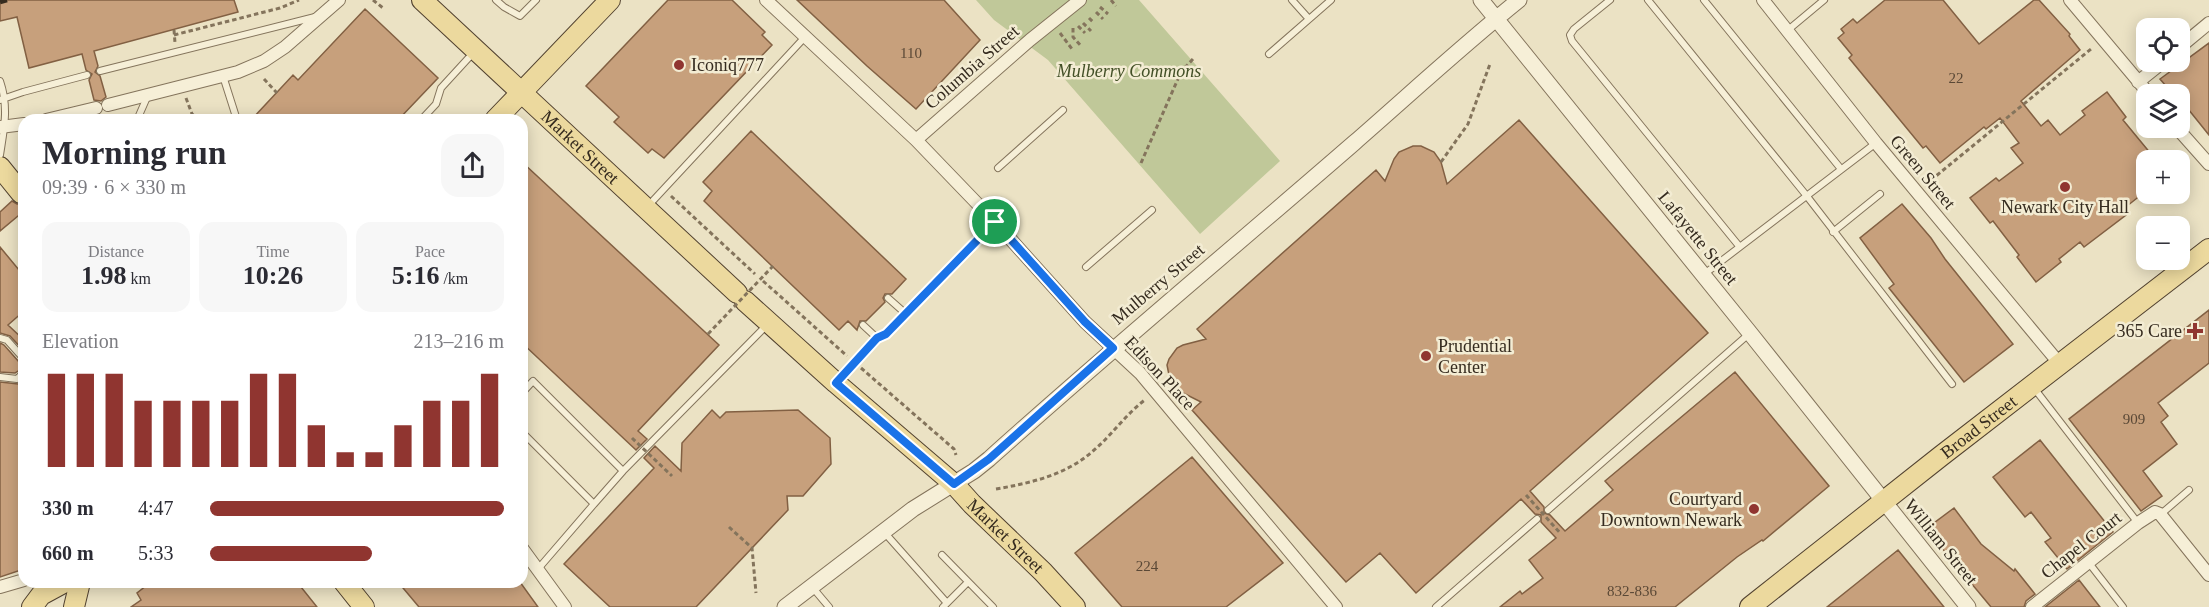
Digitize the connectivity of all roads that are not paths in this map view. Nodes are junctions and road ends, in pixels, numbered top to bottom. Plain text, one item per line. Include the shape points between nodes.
1 (339, 0) edge
2 (422, 0) edge
3 (496, 0) edge
4 (536, 0) edge
5 (610, 0) edge
6 (766, 0) edge
7 (1080, 0) edge
8 (1292, 0) edge
9 (1331, 0) edge
10 (1481, 0) edge
11 (1519, 0) edge
12 (1610, 0) edge
13 (1648, 0) edge
14 (1704, 0) edge
15 (1763, 0) edge
16 (1824, 0) edge
17 (2070, 0) edge
18 (322, 16) junction
19 (1309, 19) junction
20 (1495, 19) junction
21 (2209, 23) edge
22 (1788, 30) junction
23 (805, 37) junction
24 (2190, 39) edge
25 (476, 50) junction
26 (1269, 54) dead end
27 (100, 72) dead end
28 (2150, 72) edge
29 (87, 75) dead end
30 (223, 76) junction
31 (0, 81) edge
32 (2138, 82) joint
33 (522, 92) junction
34 (148, 94) junction
35 (3, 99) edge
36 (1063, 110) dead end
37 (70, 114) edge
38 (140, 114) edge
39 (235, 114) edge
40 (427, 114) edge
41 (501, 114) edge
42 (18, 125) edge
43 (2, 127) edge
44 (2186, 138) edge
45 (916, 140) junction
46 (1876, 143) junction
47 (0, 155) edge
48 (2209, 164) edge
49 (0, 167) edge
50 (998, 168) dead end
51 (1841, 170) junction
52 (18, 189) edge
53 (1880, 194) dead end
54 (1806, 195) junction
55 (646, 209) junction
56 (1152, 210) dead end
57 (995, 222) junction
58 (1833, 232) junction
59 (1739, 246) junction
60 (2209, 249) edge
61 (1086, 267) dead end
62 (1703, 275) junction
63 (888, 298) dead end
64 (905, 313) junction
65 (769, 322) junction
66 (863, 325) dead end
67 (1750, 333) junction
68 (0, 338) edge
69 (877, 338) junction
70 (1113, 348) junction
71 (18, 352) edge
72 (2059, 363) junction
73 (0, 377) edge
74 (18, 377) edge
75 (836, 383) junction
76 (1952, 384) dead end
77 (2031, 385) junction
78 (528, 386) edge
79 (528, 438) edge
80 (623, 471) junction
81 (954, 484) junction
82 (2189, 490) dead end
83 (1883, 501) junction
84 (594, 504) junction
85 (1548, 510) dead end
86 (2157, 513) junction
87 (1537, 519) dead end
88 (2138, 523) junction
89 (884, 532) junction
90 (942, 555) dead end
91 (528, 556) edge
92 (2089, 562) junction
93 (538, 570) junction
94 (2209, 575) edge
95 (18, 582) edge
96 (968, 582) junction
97 (0, 587) edge
98 (812, 587) junction
99 (53, 588) edge
100 (79, 588) edge
101 (349, 588) edge
102 (945, 605) edge
103 (32, 607) edge
104 (74, 607) edge
105 (364, 607) edge
106 (565, 607) edge
107 (785, 607) edge
108 (829, 607) edge
109 (993, 607) edge
110 (1075, 607) edge
111 (1336, 607) edge
112 (1436, 607) edge
113 (1749, 607) edge
114 (1968, 607) edge
115 (2032, 607) edge
116 (2123, 607) edge

1 - 18 street
2 - 25 main road, Market Street
3 - 4 lane via 520,16
5 - 33 main road
6 - 23 street, Edison Place
7 - 45 street, Columbia Street
8 - 19 lane
9 - 19 lane
10 - 20 street, Lafayette Street
11 - 20 street, Mulberry Street
12 - 59 lane via 1574,29 1572,41
13 - 54 lane
14 - 51 lane
15 - 22 street, Green Street
16 - 22 lane
17 - 32 street
18 - 27 lane
18 - 30 street via 264,61
19 - 26 lane
20 - 62 street, Lafayette Street
20 - 70 street, Mulberry Street
21 - 24 street
22 - 46 street, Green Street
23 - 45 street, Edison Place
23 - 55 lane
25 - 33 main road, Market Street
25 - 40 lane via 441,88 436,104
28 - 32 street
29 - 35 lane
30 - 34 street
30 - 39 lane
31 - 35 lane
33 - 41 main road
33 - 55 main road, Market Street
34 - 37 street
34 - 38 lane
35 - 43 lane
36 - 50 lane
42 - 43 street
43 - 47 lane
44 - 48 street
45 - 57 street, Edison Place
46 - 51 lane
46 - 72 street, Green Street
49 - 52 main road
51 - 54 lane
53 - 58 lane
54 - 58 lane
54 - 59 lane
55 - 65 main road, Market Street
56 - 61 lane
57 - 64 lane
57 - 70 street, Edison Place
58 - 76 lane
59 - 62 lane
60 - 72 main road, Broad Street
62 - 67 street, Lafayette Street
63 - 64 lane
64 - 69 lane via 886,334
65 - 75 main road, Market Street
65 - 80 lane
66 - 69 lane
67 - 83 street, Lafayette Street
67 - 85 lane
68 - 71 lane
69 - 75 lane
70 - 81 street, Mulberry Street via 989,459
70 - 111 street, Edison Place via 1140,373
72 - 77 main road, Broad Street
73 - 74 lane
75 - 81 main road, Market Street
77 - 83 main road, Broad Street
77 - 88 lane
78 - 80 lane via 533,381
79 - 84 lane
80 - 84 lane
81 - 89 street, Mulberry Street
81 - 110 main road, Market Street
82 - 86 lane
83 - 113 main road, Broad Street
83 - 114 street, William Street
84 - 93 lane
86 - 88 street, Chapel Court
86 - 94 street
87 - 112 lane
88 - 92 street, Chapel Court
89 - 98 street, Mulberry Street
89 - 102 lane
90 - 96 lane
91 - 93 street
92 - 115 street, Chapel Court
92 - 116 lane
93 - 106 street
95 - 97 street
96 - 102 lane
96 - 109 lane
98 - 107 street, Mulberry Street
98 - 108 lane
99 - 103 main road
100 - 104 main road
101 - 105 main road

